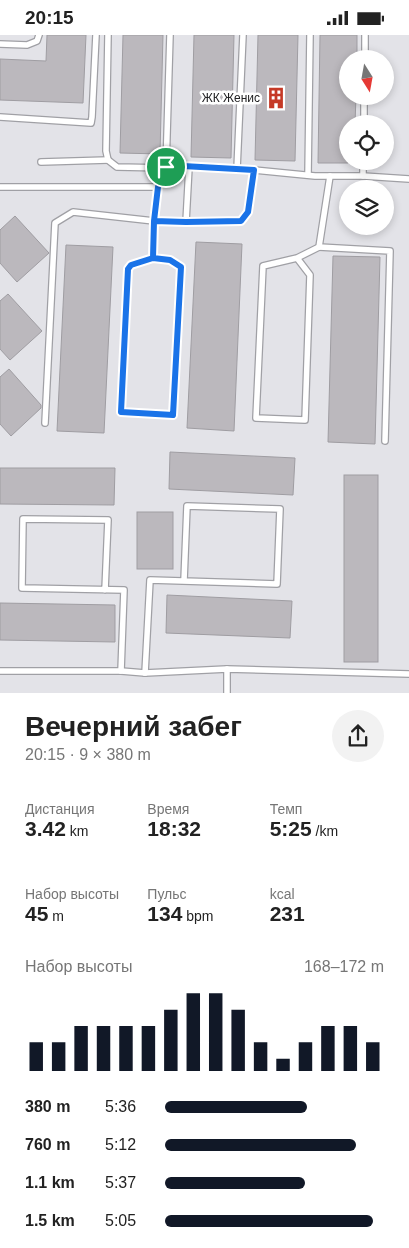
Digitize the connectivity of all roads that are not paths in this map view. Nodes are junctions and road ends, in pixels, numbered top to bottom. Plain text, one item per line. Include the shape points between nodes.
1 (39, 35) edge
2 (96, 35) edge
3 (108, 35) edge
4 (170, 35) edge
5 (243, 35) edge
6 (310, 35) edge
7 (365, 35) edge
8 (0, 44) edge
9 (365, 50) edge
10 (0, 117) edge
11 (108, 160) junction
12 (41, 162) dead end
13 (166, 167) junction
14 (189, 167) junction
15 (237, 169) junction
16 (254, 170) junction
17 (362, 170) edge
18 (308, 175) junction
19 (330, 176) junction
20 (362, 176) junction
21 (409, 179) edge
22 (0, 187) edge
23 (158, 187) junction
24 (154, 221) junction
25 (186, 222) junction
26 (319, 247) junction
27 (153, 258) junction
28 (297, 258) junction
29 (45, 423) dead end
30 (385, 441) dead end
31 (184, 581) junction
32 (105, 590) junction
33 (227, 669) junction
34 (0, 671) edge
35 (122, 671) junction
36 (145, 673) junction
37 (409, 675) edge
38 (227, 693) edge

1 - 8 lane via 37,41 27,45
2 - 10 lane via 90,123
3 - 11 lane
4 - 13 lane
5 - 15 lane
6 - 18 lane
7 - 9 lane
11 - 12 lane
11 - 13 lane via 117,167
13 - 14 lane
13 - 23 lane
14 - 15 lane
14 - 25 lane
15 - 16 lane
16 - 18 lane
16 - 25 lane via 248,212 241,221
17 - 20 lane
18 - 19 lane
19 - 20 lane
19 - 26 lane
20 - 21 lane
22 - 23 lane
23 - 24 lane
24 - 25 lane
24 - 27 lane
24 - 29 lane via 73,212 55,223
26 - 28 lane
26 - 30 lane via 390,251
27 - 27 lane via 170,260 181,267 173,415 121,412 128,269
28 - 28 lane via 310,275 305,420 256,418 263,266
31 - 31 lane via 276,584 280,509 187,506
31 - 36 lane via 150,580
32 - 32 lane via 22,588 23,519 108,520
32 - 35 lane via 124,590
33 - 36 lane
33 - 37 lane
33 - 38 lane
34 - 35 lane
35 - 36 lane

